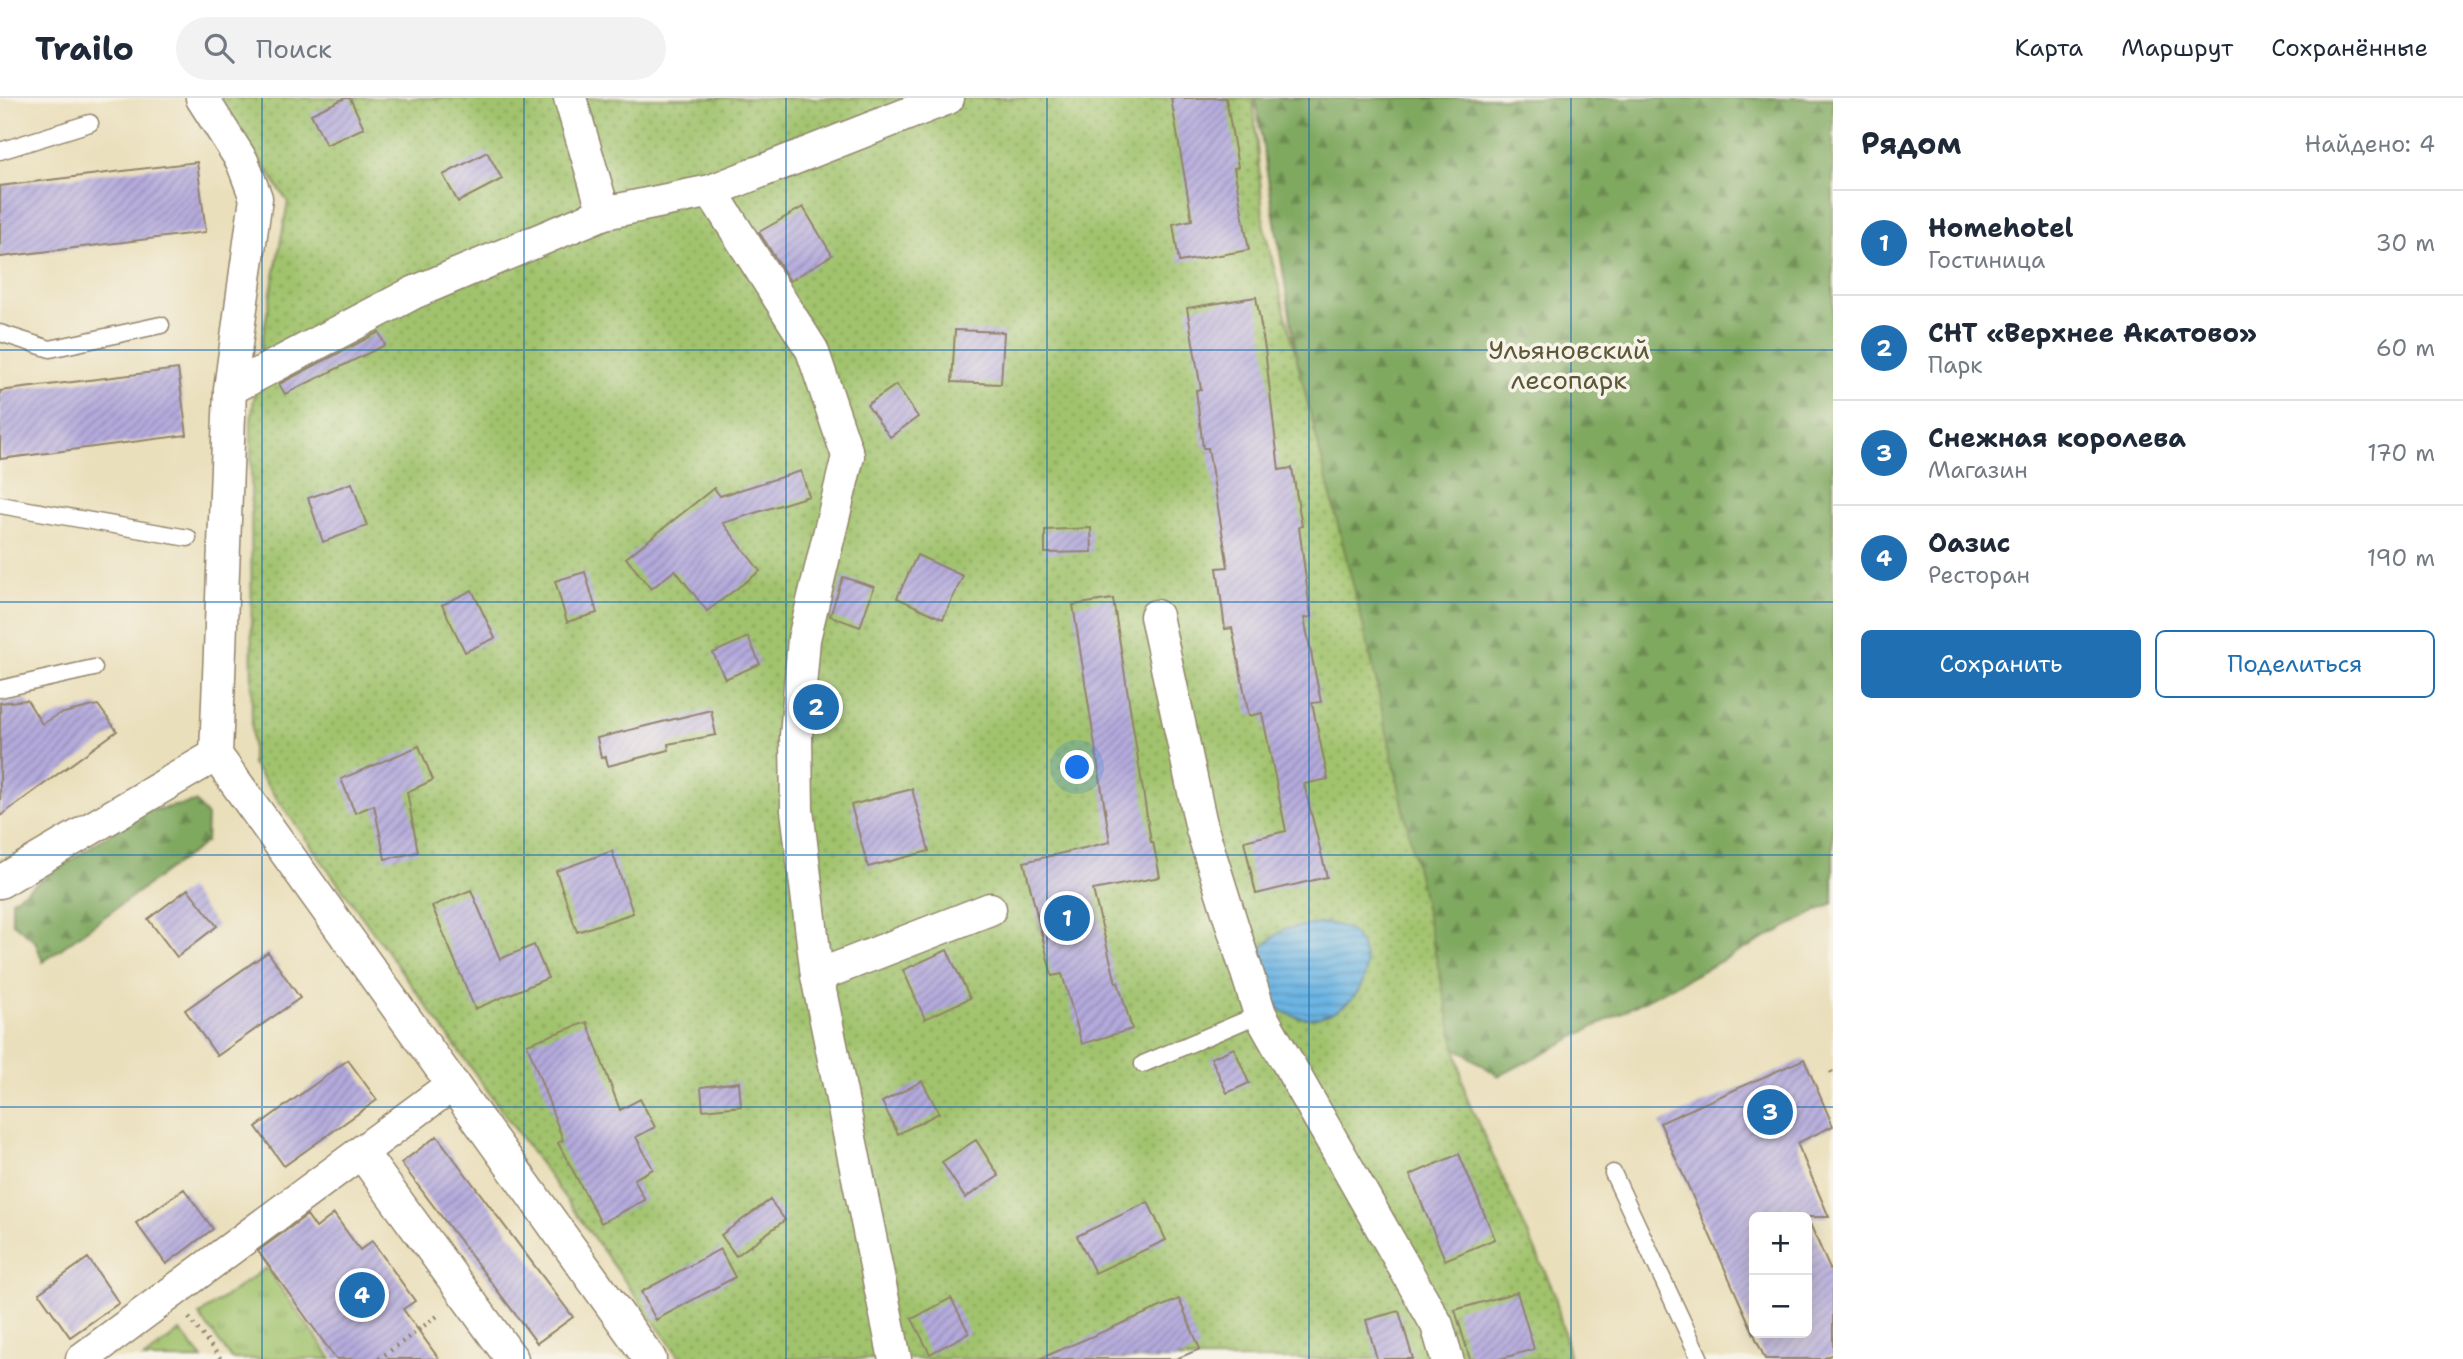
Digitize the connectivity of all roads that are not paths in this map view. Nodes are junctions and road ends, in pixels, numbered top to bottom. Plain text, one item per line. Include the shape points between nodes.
1 (202, 98) edge
2 (570, 98) edge
3 (948, 98) edge
4 (90, 123) dead end
5 (0, 151) edge
6 (711, 191) junction
7 (604, 213) junction
8 (161, 325) dead end
9 (0, 332) edge
10 (230, 389) junction
11 (0, 505) edge
12 (188, 538) dead end
13 (1156, 616) dead end
14 (94, 668) dead end
15 (0, 689) edge
16 (216, 755) junction
17 (0, 881) edge
18 (990, 909) dead end
19 (817, 976) junction
20 (1260, 1014) junction
21 (1143, 1065) dead end
22 (453, 1084) junction
23 (361, 1152) junction
24 (1613, 1173) dead end
25 (82, 1359) edge
26 (512, 1359) edge
27 (650, 1359) edge
28 (895, 1359) edge
29 (1447, 1359) edge
30 (1700, 1359) edge

1 - 10 street via 242,161 256,198
2 - 7 street
3 - 6 street
4 - 5 lane
6 - 7 street
6 - 19 street via 812,350 848,456 804,639 796,736 797,810
7 - 10 street via 413,293
8 - 9 lane via 50,349
10 - 16 street
11 - 12 lane
13 - 20 street via 1202,830
14 - 15 lane
16 - 17 street
16 - 22 street
18 - 19 street
19 - 28 street
20 - 21 lane
20 - 29 street via 1437,1325
22 - 23 street
22 - 27 street
23 - 25 street
23 - 26 street
24 - 30 lane

